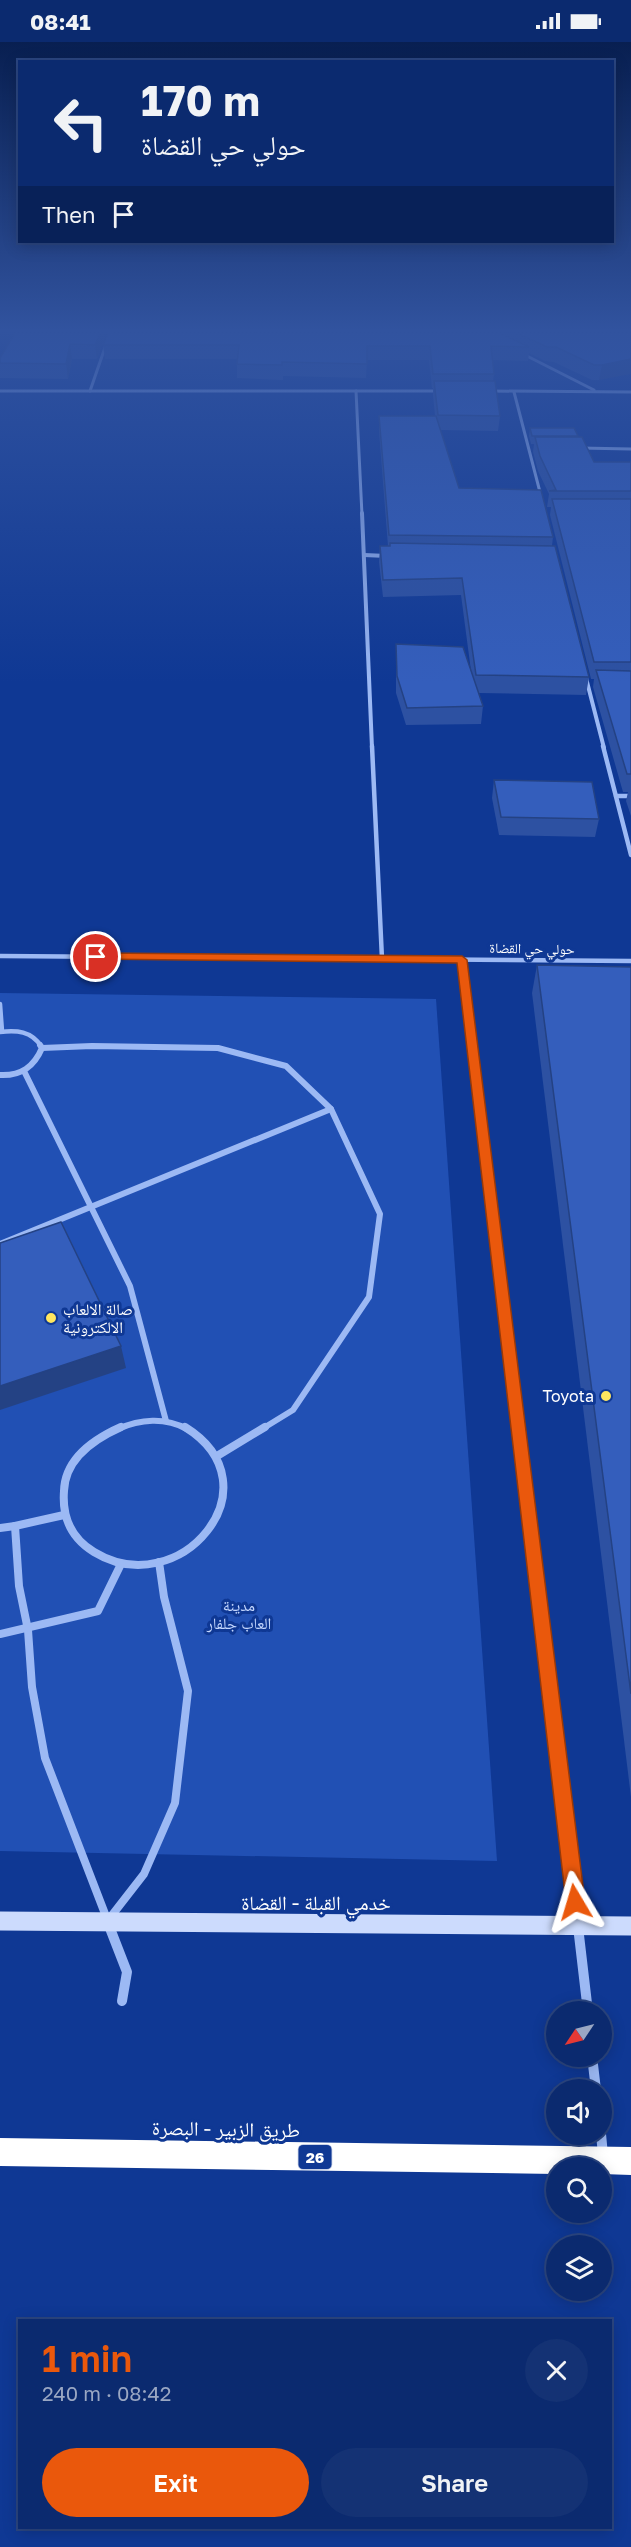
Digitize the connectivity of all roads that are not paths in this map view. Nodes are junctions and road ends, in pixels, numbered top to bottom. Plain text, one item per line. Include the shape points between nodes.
1 (359, 450) edge
2 (529, 450) edge
3 (542, 501) edge
4 (364, 555) junction
5 (398, 556) edge
6 (585, 672) edge
7 (587, 683) junction
8 (598, 683) edge
9 (616, 796) junction
10 (631, 796) edge
11 (631, 855) edge
12 (0, 956) edge
13 (382, 959) junction
14 (462, 960) junction
15 (631, 961) edge
16 (0, 1005) edge
17 (1, 1031) edge
18 (42, 1048) junction
19 (24, 1071) junction
20 (0, 1075) edge
21 (331, 1109) junction
22 (90, 1207) junction
23 (0, 1244) edge
24 (166, 1422) junction
25 (217, 1456) junction
26 (64, 1515) junction
27 (15, 1526) junction
28 (0, 1528) edge
29 (159, 1562) junction
30 (121, 1564) junction
31 (28, 1630) junction
32 (0, 1634) edge
33 (0, 1921) edge
34 (107, 1922) junction
35 (578, 1925) junction
36 (631, 1926) edge
37 (122, 2001) dead end
38 (587, 2001) edge
39 (602, 2147) edge
40 (0, 2152) edge
41 (631, 2161) edge

1 - 4 street
2 - 3 street
4 - 5 street
4 - 13 street
6 - 7 street
7 - 8 street
7 - 9 street
9 - 10 street
9 - 11 street
12 - 13 street, حولي حي القضاة
13 - 14 street, حولي حي القضاة
14 - 15 street, حولي حي القضاة
14 - 35 street
16 - 17 street
17 - 18 street via 21,1031 36,1037
18 - 19 street via 37,1061
18 - 21 street via 218,1047 286,1066
19 - 20 street
19 - 22 street
21 - 22 street
21 - 25 street via 380,1214 369,1297 293,1410
22 - 23 street
22 - 24 street via 130,1286
24 - 25 street via 204,1440
24 - 26 street via 139,1421 111,1429 88,1444 70,1464 62,1489
25 - 29 street via 225,1480 222,1506 210,1531 188,1550
26 - 27 street
26 - 30 street via 75,1537 95,1554
27 - 28 street
27 - 31 street via 19,1586
29 - 30 street
29 - 34 street via 188,1691 175,1803 144,1874
30 - 31 street via 98,1611
31 - 32 street
31 - 34 street via 32,1687 45,1758
33 - 34 street, خدمي القبلة - القضاة
34 - 35 street, خدمي القبلة - القضاة
34 - 37 street via 127,1972
35 - 36 street, خدمي القبلة - القضاة
35 - 38 street
39 - 40 highway, طريق الزبير - البصرة / 26
39 - 41 highway, طريق الزبير - البصرة / 26

